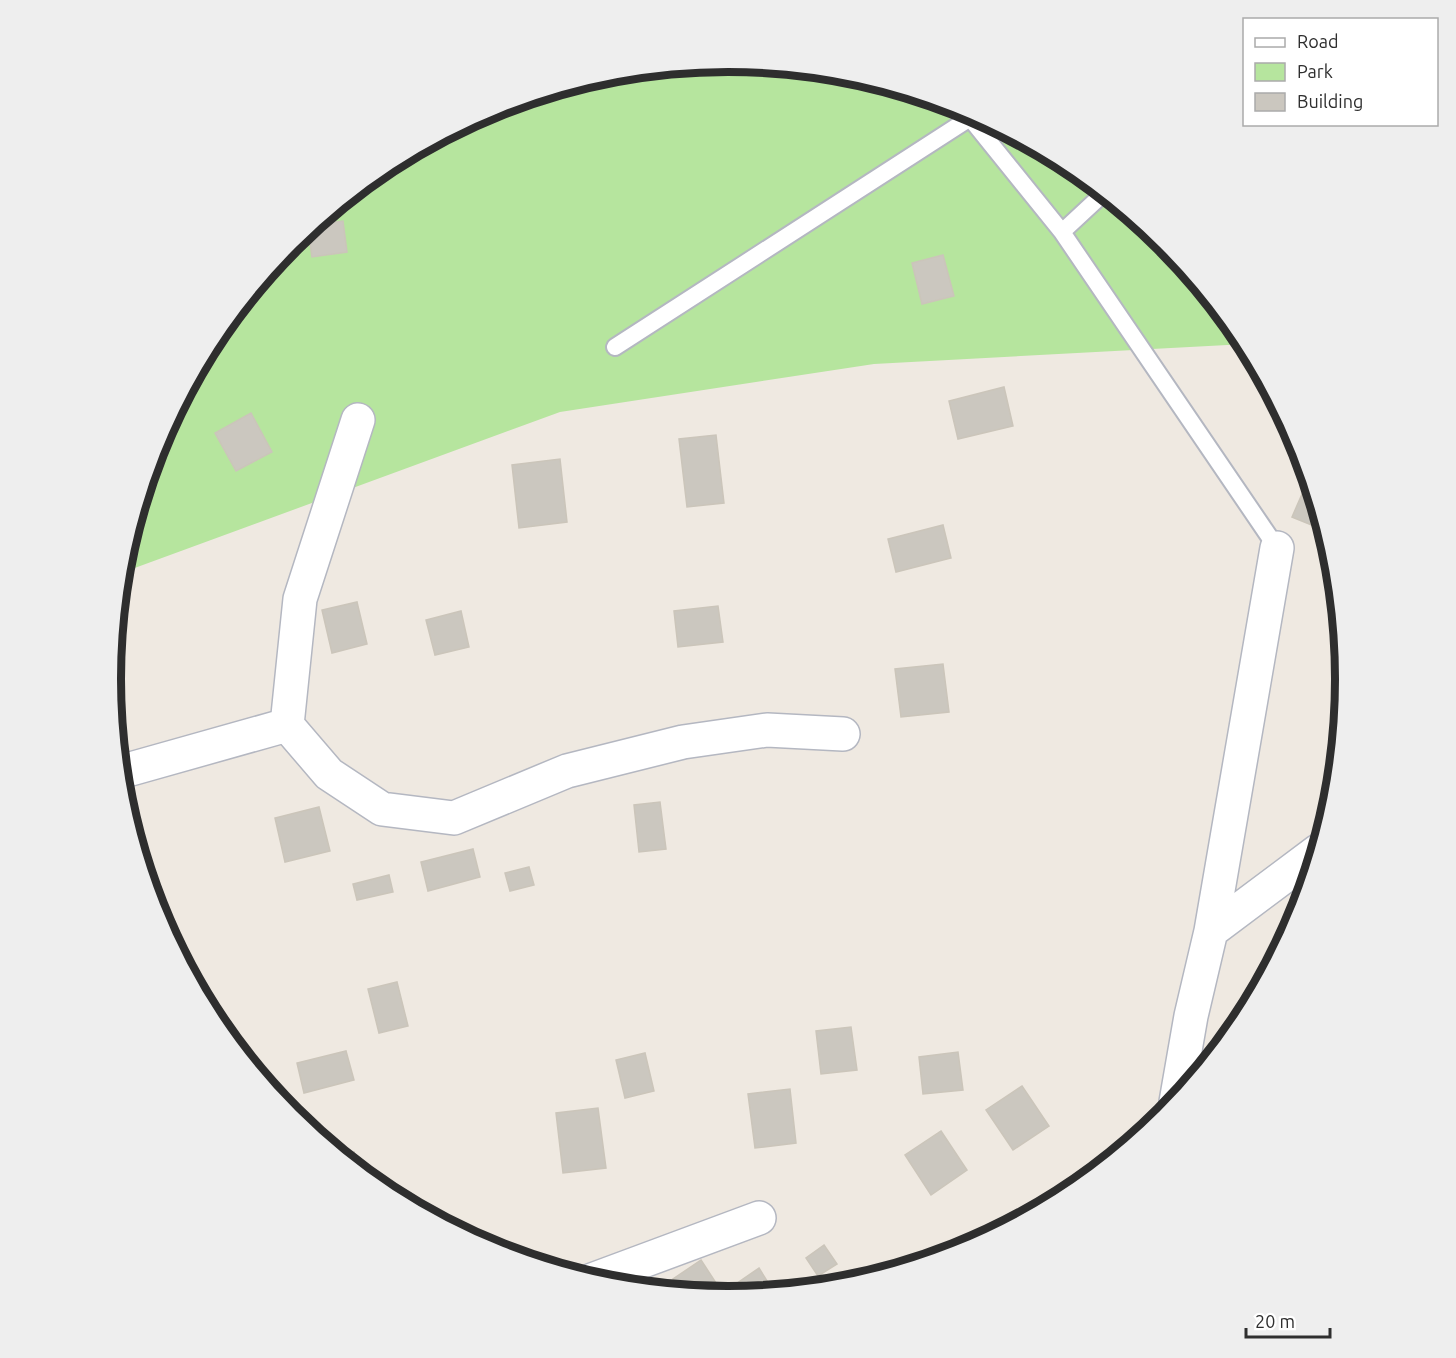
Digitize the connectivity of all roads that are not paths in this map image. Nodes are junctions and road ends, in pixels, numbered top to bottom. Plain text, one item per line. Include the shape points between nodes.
1 (966, 121) edge
2 (976, 126) edge
3 (1099, 198) edge
4 (1062, 232) junction
5 (615, 347) dead end
6 (358, 420) dead end
7 (1277, 548) joint
8 (287, 725) junction
9 (843, 734) dead end
10 (128, 770) edge
11 (1307, 859) edge
12 (1210, 931) junction
13 (1179, 1084) edge
14 (759, 1218) dead end
15 (609, 1274) edge

1 - 5 lane
2 - 4 lane
3 - 4 lane
4 - 7 lane
6 - 8 street via 300,599
7 - 12 street
8 - 9 street via 329,774 382,809 454,818 567,771 683,742 767,730
8 - 10 street
11 - 12 street
12 - 13 street
14 - 15 street

